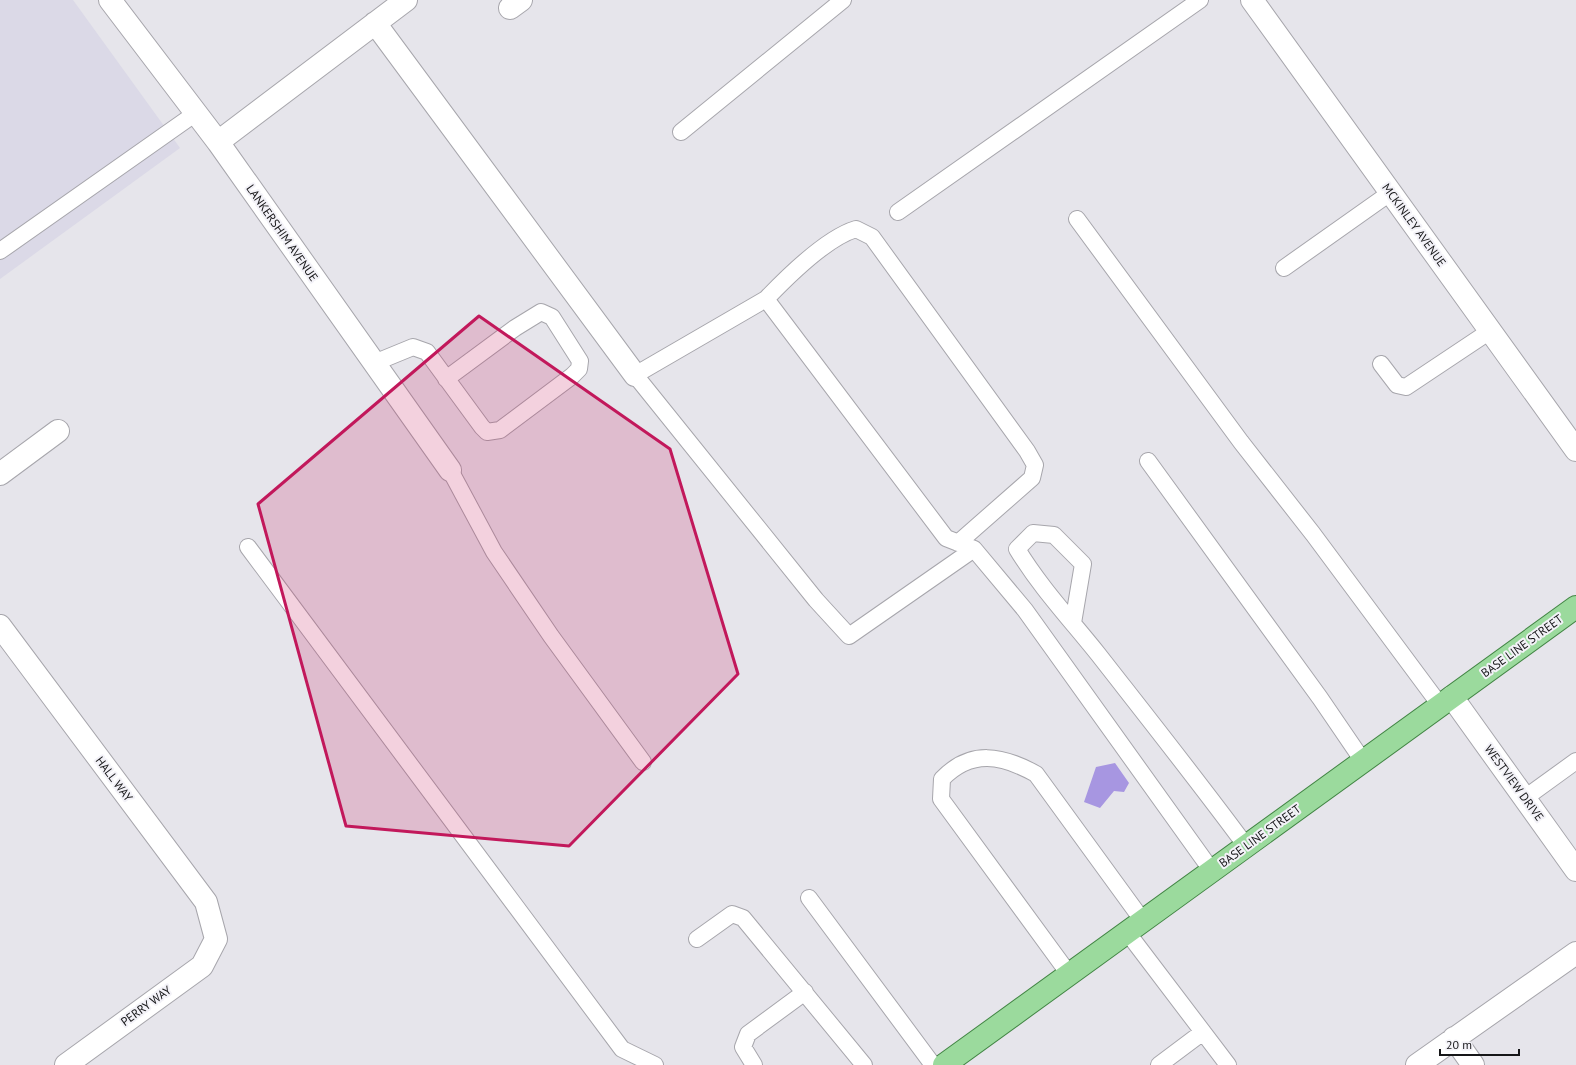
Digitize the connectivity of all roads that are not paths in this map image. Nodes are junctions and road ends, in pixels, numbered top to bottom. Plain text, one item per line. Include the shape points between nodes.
1 (110, 0) edge
2 (406, 0) edge
3 (843, 0) edge
4 (1200, 0) edge
5 (1252, 0) edge
6 (375, 23) junction
7 (196, 113) junction
8 (681, 132) dead end
9 (218, 142) junction
10 (1390, 193) junction
11 (898, 212) dead end
12 (1077, 219) dead end
13 (0, 251) edge
14 (1284, 268) dead end
15 (766, 299) junction
16 (1490, 331) junction
17 (374, 363) junction
18 (1381, 364) dead end
19 (635, 375) junction
20 (446, 379) junction
21 (58, 431) dead end
22 (1576, 450) edge
23 (1148, 461) dead end
24 (450, 470) joint
25 (0, 474) edge
26 (958, 543) junction
27 (248, 547) dead end
28 (974, 550) junction
29 (1576, 607) edge
30 (1073, 623) junction
31 (0, 626) edge
32 (1446, 701) junction
33 (1363, 761) junction
34 (1576, 761) edge
35 (643, 762) dead end
36 (1525, 798) junction
37 (1246, 846) junction
38 (1576, 870) edge
39 (1212, 871) junction
40 (809, 898) dead end
41 (1135, 926) junction
42 (216, 939) joint
43 (697, 939) dead end
44 (1576, 953) edge
45 (1068, 974) junction
46 (805, 992) junction
47 (1203, 1032) junction
48 (1454, 1038) junction
49 (66, 1065) edge
50 (655, 1065) edge
51 (754, 1065) edge
52 (864, 1065) edge
53 (933, 1065) edge
54 (944, 1065) edge
55 (1159, 1065) edge
56 (1228, 1065) edge
57 (1418, 1065) edge
58 (1473, 1065) edge

1 - 7 street, LANKERSHIM AVENUE
2 - 6 street
3 - 8 lane
4 - 11 lane
5 - 10 street, MCKINLEY AVENUE
6 - 9 street
6 - 19 street
7 - 9 street, LANKERSHIM AVENUE
7 - 13 lane
9 - 17 street, LANKERSHIM AVENUE
10 - 14 lane
10 - 16 street, MCKINLEY AVENUE
12 - 32 lane via 1237,436
15 - 19 lane
15 - 26 lane via 946,538
15 - 26 lane via 791,273 844,232 856,229 872,237 1035,465 1032,478
16 - 18 lane via 1406,387 1397,385
16 - 22 street, MCKINLEY AVENUE
17 - 20 lane via 413,347 427,352
17 - 24 street, LANKERSHIM AVENUE
19 - 28 lane via 816,600 849,636
20 - 20 lane via 482,427 487,432 493,432 500,430 572,376 579,369 580,361 552,317 541,312
21 - 25 street
23 - 33 lane
24 - 35 lane via 494,552 551,636
26 - 28 lane
27 - 50 lane via 622,1049
28 - 39 lane via 1025,610
29 - 32 main road, BASE LINE STREET
30 - 30 lane via 1035,578 1017,549 1033,533 1054,535 1083,564
30 - 37 lane
31 - 42 street, HALL WAY via 206,902
32 - 33 main road, BASE LINE STREET
32 - 36 street, WESTVIEW DRIVE
33 - 37 main road, BASE LINE STREET
34 - 36 lane
36 - 38 street, WESTVIEW DRIVE
37 - 39 main road, BASE LINE STREET
39 - 41 main road, BASE LINE STREET
40 - 53 lane
41 - 45 main road, BASE LINE STREET
41 - 45 lane via 1036,774 1018,763 998,759 979,758 953,768 942,779 941,798
41 - 47 lane
42 - 49 street, PERRY WAY via 202,966
43 - 46 lane via 732,914 743,918
44 - 48 street
45 - 54 main road, BASE LINE STREET
46 - 51 lane via 748,1034 743,1048
46 - 52 lane
47 - 55 lane
47 - 56 lane
48 - 57 street
48 - 58 street

